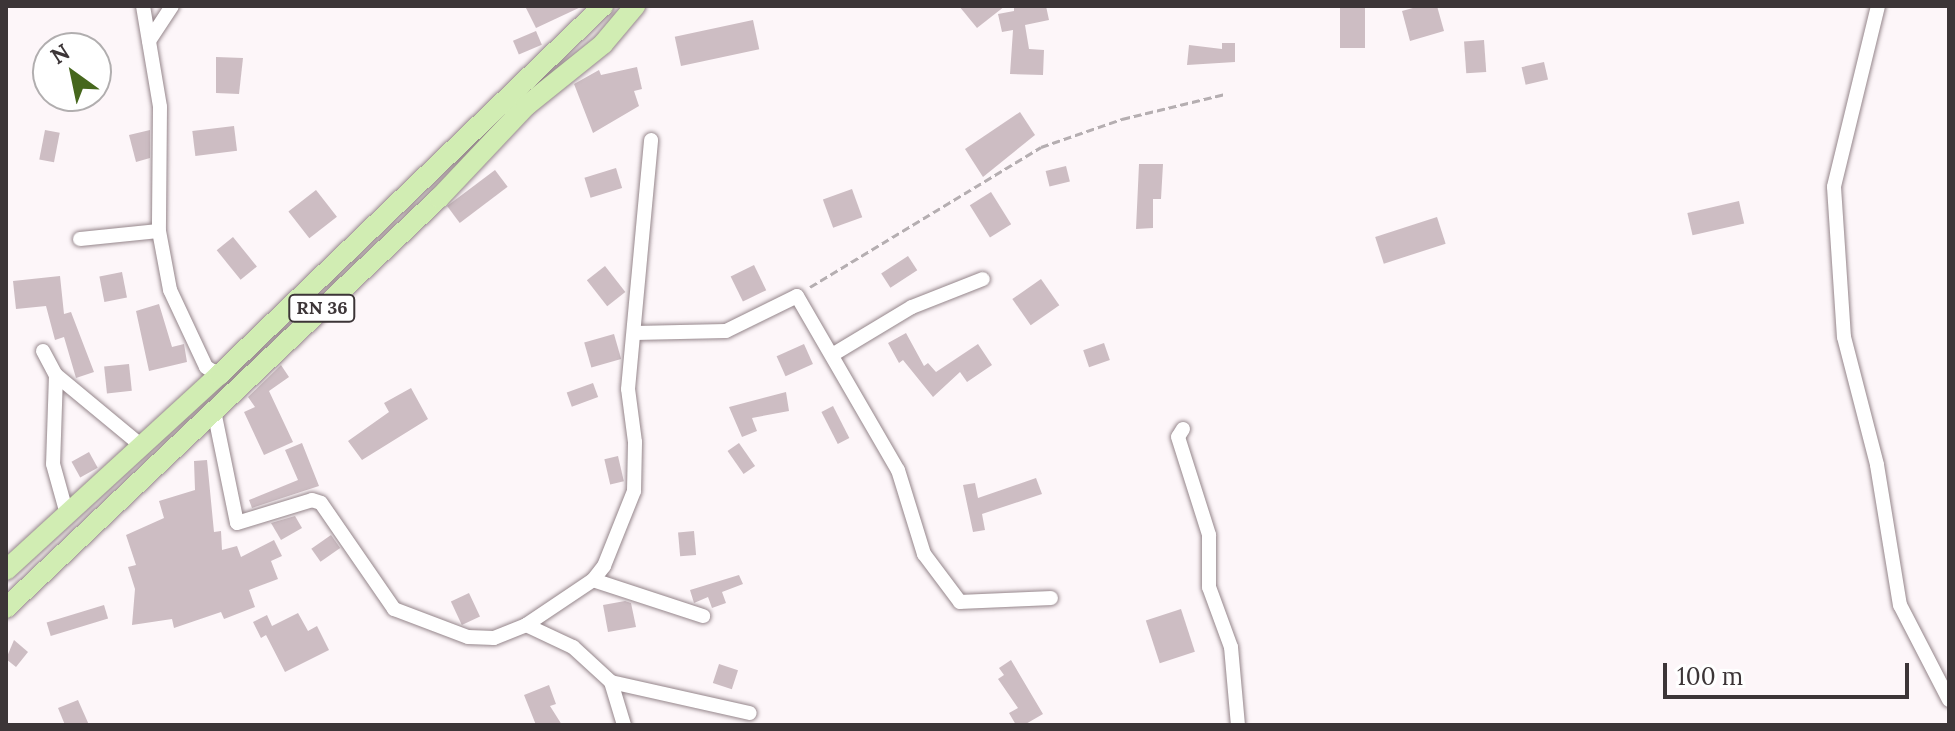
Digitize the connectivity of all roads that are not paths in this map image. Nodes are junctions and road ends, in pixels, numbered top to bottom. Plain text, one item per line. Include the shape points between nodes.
1 (143, 6) edge
2 (172, 6) edge
3 (603, 6) edge
4 (635, 6) edge
5 (1878, 6) edge
6 (149, 41) junction
7 (651, 140) dead end
8 (159, 231) junction
9 (80, 239) dead end
10 (983, 279) dead end
11 (635, 333) junction
12 (43, 351) dead end
13 (832, 355) junction
14 (56, 375) junction
15 (219, 375) junction
16 (214, 411) junction
17 (1183, 429) dead end
18 (143, 447) junction
19 (67, 514) junction
20 (6, 570) edge
21 (593, 580) junction
22 (1051, 598) dead end
23 (6, 608) edge
24 (703, 616) dead end
25 (526, 625) junction
26 (611, 682) junction
27 (1949, 700) edge
28 (750, 713) dead end
29 (624, 725) edge
30 (1238, 725) edge

1 - 6 street
2 - 6 street
3 - 15 main road, RN 36
4 - 16 main road, RN 36 via 603,44 526,106 439,198
5 - 27 street via 1834,187 1844,337 1875,452 1900,605
6 - 8 street via 160,107
7 - 11 street
8 - 9 street
8 - 15 street via 183,325 206,367
10 - 13 street via 912,307
11 - 13 street via 726,331 797,296
11 - 21 street via 628,389 634,491 619,537
12 - 14 street
13 - 22 street via 898,470 924,554 960,602
14 - 18 street
14 - 19 street via 53,464
15 - 18 main road, RN 36
16 - 23 main road, RN 36
16 - 25 street via 237,523 312,500 321,503 394,609 468,637 494,638
17 - 30 street via 1178,437 1209,535 1209,587 1231,647
18 - 19 main road, RN 36
19 - 20 main road, RN 36
21 - 24 street
21 - 25 street
25 - 26 street via 573,647
26 - 28 street
26 - 29 street

